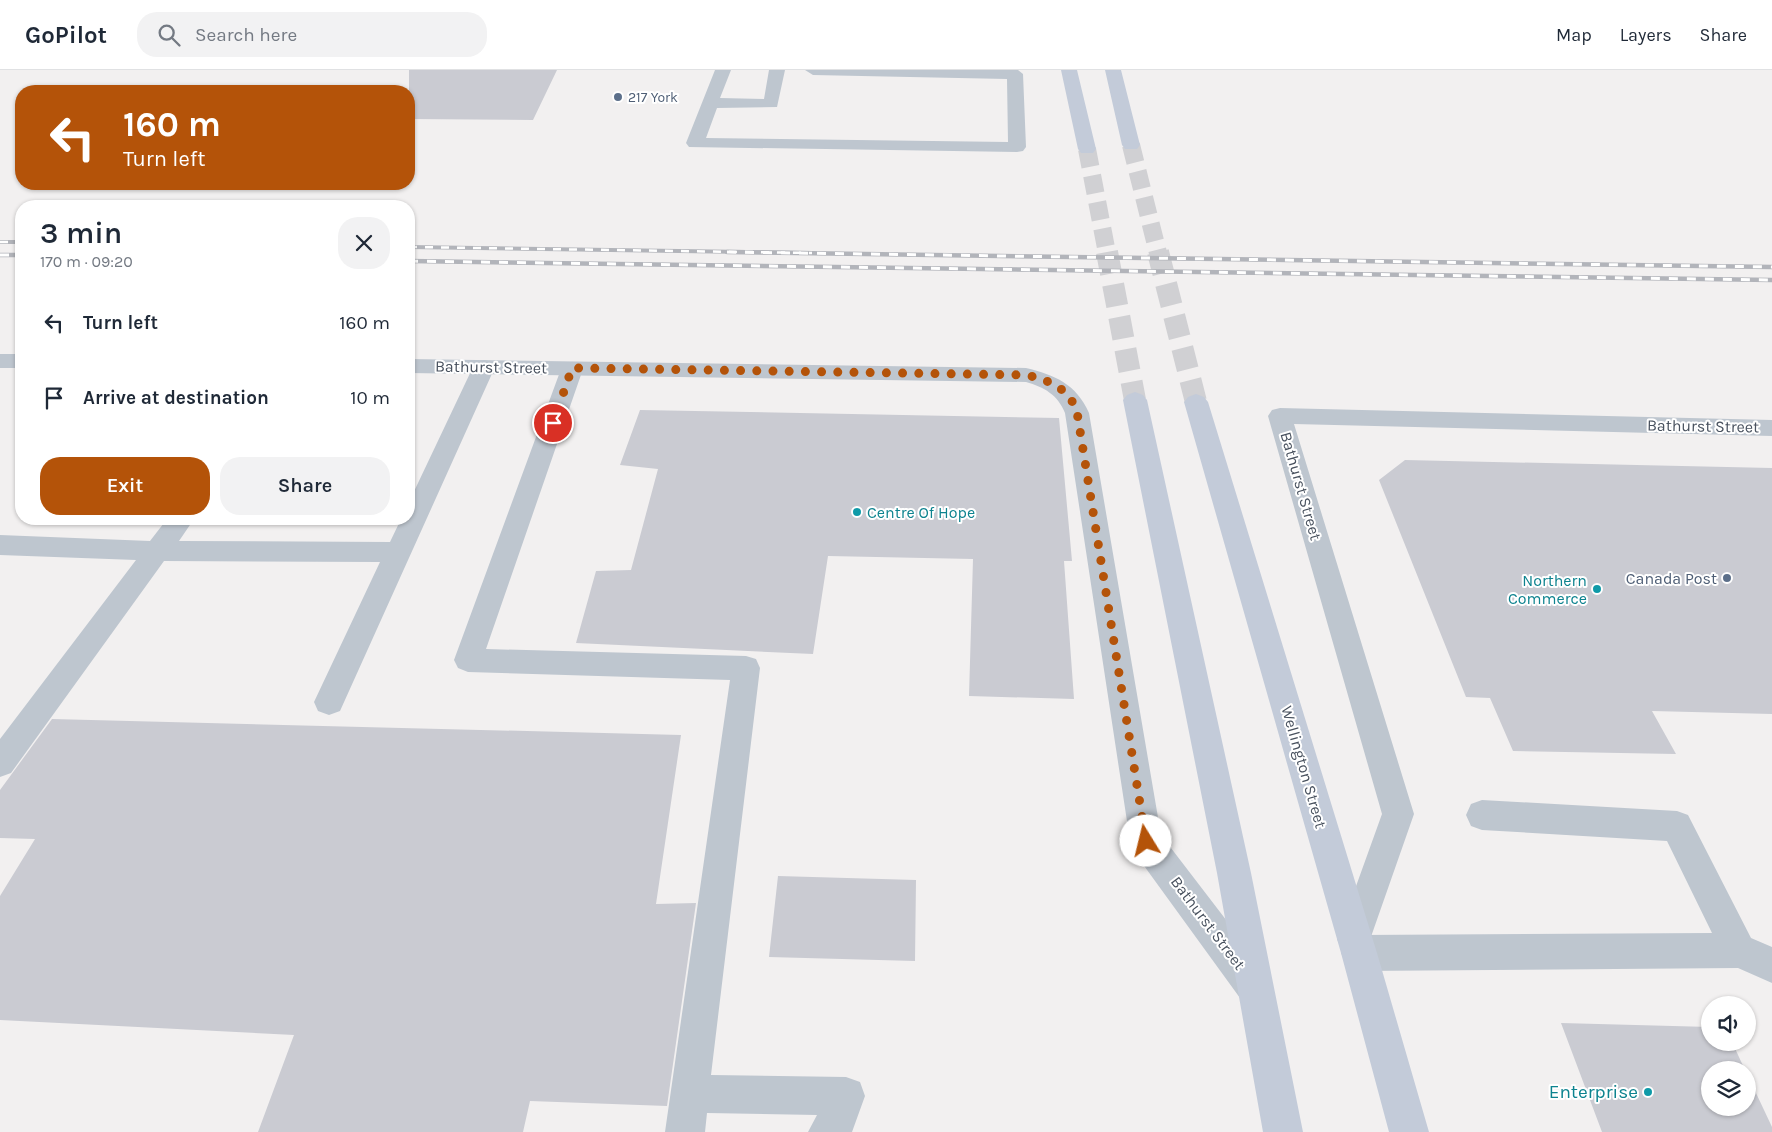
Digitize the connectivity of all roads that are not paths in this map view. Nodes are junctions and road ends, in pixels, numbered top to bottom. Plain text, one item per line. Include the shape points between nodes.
1 (722, 70) edge
2 (777, 70) edge
3 (813, 70) edge
4 (1069, 70) edge
5 (1113, 70) edge
6 (710, 103) junction
7 (1131, 145) tunnel mouth
8 (1087, 149) tunnel mouth
9 (0, 360) edge
10 (15, 361) edge
11 (415, 366) edge
12 (484, 367) junction
13 (572, 368) junction
14 (1135, 400) tunnel mouth
15 (1196, 402) tunnel mouth
16 (1772, 428) edge
17 (415, 515) edge
18 (177, 525) edge
19 (411, 525) edge
20 (0, 545) edge
21 (157, 550) junction
22 (398, 552) junction
23 (329, 702) dead end
24 (0, 763) edge
25 (1482, 815) dead end
26 (1357, 946) junction
27 (1739, 950) junction
28 (1772, 965) edge
29 (1257, 989) junction
30 (690, 1094) junction
31 (685, 1132) edge
32 (828, 1132) edge
33 (1283, 1132) edge
34 (1409, 1132) edge

1 - 6 street
2 - 6 street via 772,104
3 - 6 street via 1015,74 1017,147 695,143
4 - 8 main road
5 - 7 main road
9 - 10 street
11 - 12 street, Bathurst Street
12 - 13 street, Bathurst Street
12 - 17 street
13 - 29 street, Bathurst Street via 1026,375 1045,379 1062,388 1073,400 1077,412 1146,841
13 - 30 street via 468,660 746,668
14 - 29 main road
15 - 26 main road, Wellington Street
16 - 26 street, Bathurst Street via 1280,416 1398,814
18 - 21 street
19 - 22 street
20 - 21 street
21 - 22 street
21 - 24 street
22 - 23 street
25 - 27 street via 1677,826
26 - 27 street
26 - 34 main road, Wellington Street
27 - 28 street
29 - 33 main road
30 - 31 street
30 - 32 street via 846,1096 837,1120

